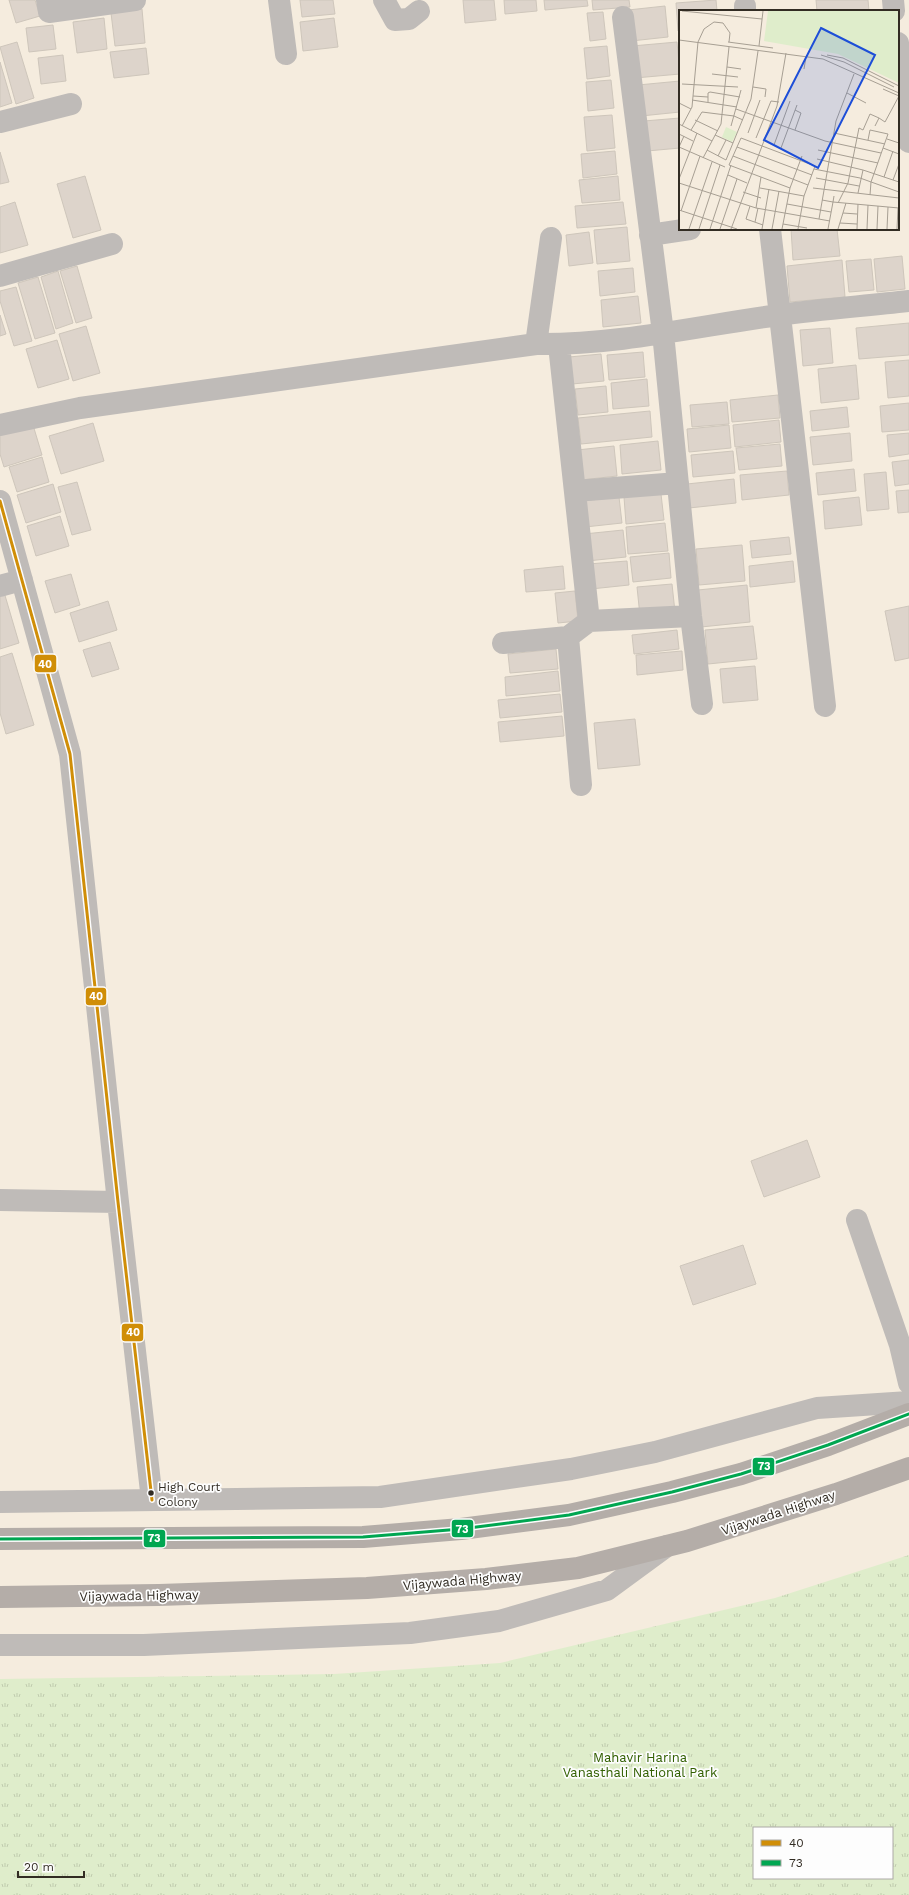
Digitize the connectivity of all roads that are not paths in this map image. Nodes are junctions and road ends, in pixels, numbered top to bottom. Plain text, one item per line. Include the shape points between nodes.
1 (47, 0) edge
2 (135, 0) edge
3 (279, 0) edge
4 (384, 0) edge
5 (893, 0) edge
6 (894, 10) edge
7 (419, 11) dead end
8 (623, 18) dead end
9 (899, 52) edge
10 (286, 54) dead end
11 (71, 104) dead end
12 (0, 122) edge
13 (909, 142) edge
14 (683, 230) edge
15 (770, 230) edge
16 (650, 235) junction
17 (551, 238) dead end
18 (112, 244) dead end
19 (0, 276) edge
20 (909, 301) edge
21 (780, 315) junction
22 (663, 334) junction
23 (536, 344) junction
24 (558, 345) junction
25 (0, 424) edge
26 (678, 483) junction
27 (575, 491) junction
28 (0, 501) edge
29 (22, 580) junction
30 (0, 586) edge
31 (691, 616) junction
32 (589, 621) junction
33 (568, 637) junction
34 (503, 643) dead end
35 (702, 704) dead end
36 (825, 706) dead end
37 (581, 785) dead end
38 (0, 1200) edge
39 (118, 1202) junction
40 (857, 1220) dead end
41 (903, 1335) edge
42 (909, 1383) edge
43 (909, 1402) edge
44 (909, 1414) edge
45 (909, 1468) edge
46 (152, 1500) junction
47 (0, 1502) edge
48 (0, 1539) edge
49 (667, 1546) junction
50 (0, 1598) edge
51 (0, 1644) edge

1 - 2 street via 49,12
3 - 10 street
4 - 7 street via 395,20 409,18
5 - 6 street
8 - 16 street
9 - 13 street
11 - 12 street
14 - 16 street
15 - 21 street
16 - 22 street
17 - 23 street
18 - 19 street
20 - 21 street
21 - 22 street
21 - 36 street
22 - 24 street
22 - 26 street
23 - 24 street
23 - 25 street via 80,408
24 - 27 street
26 - 27 street
26 - 31 street
27 - 32 street
28 - 29 street
29 - 30 street
29 - 39 street via 70,754
31 - 32 street
31 - 35 street
32 - 33 street
33 - 34 street
33 - 37 street
38 - 39 street
39 - 46 street
40 - 41 street
41 - 42 street
43 - 46 street via 816,1408 655,1452 571,1469 380,1497
44 - 48 highway via 741,1474 561,1516 461,1529 363,1537
45 - 49 highway, Vijaywada Highway via 836,1494
46 - 47 street
49 - 50 highway, Vijaywada Highway via 578,1568 486,1579 359,1588
49 - 51 street via 607,1590 499,1621 403,1633 144,1645

